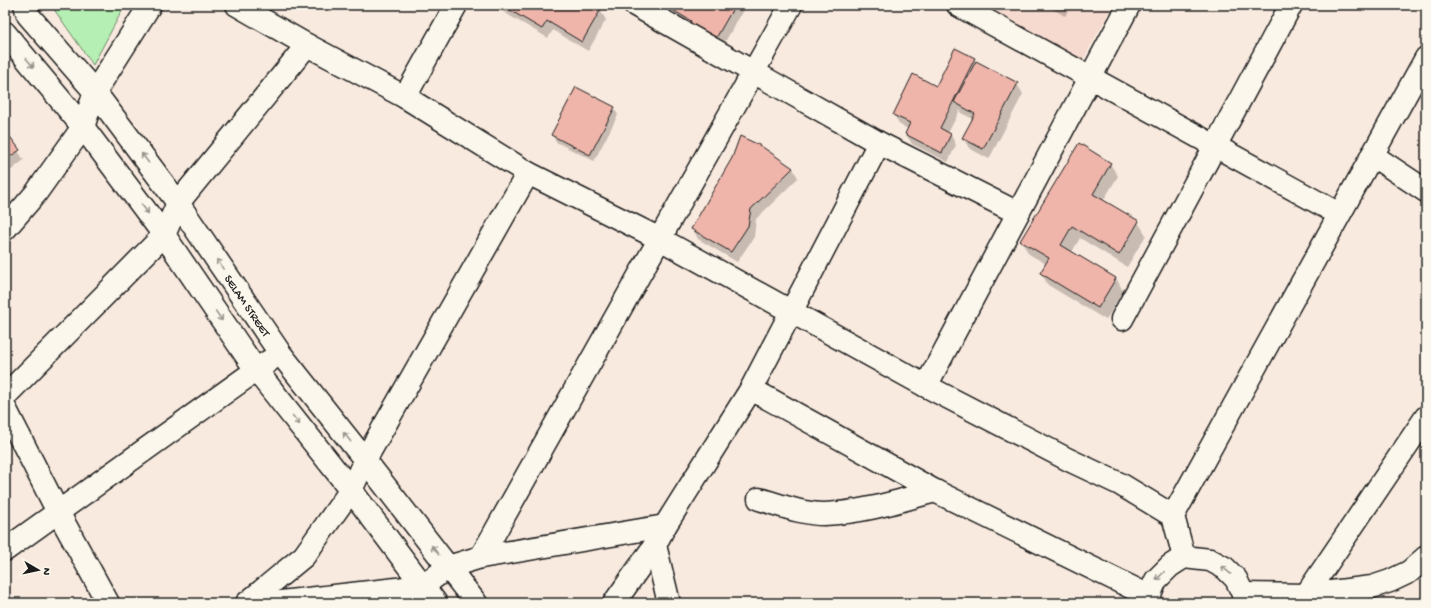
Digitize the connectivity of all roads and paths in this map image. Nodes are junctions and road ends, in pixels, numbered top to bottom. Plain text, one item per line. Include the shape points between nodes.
1 (25, 5) edge
2 (150, 5) edge
3 (237, 5) edge
4 (456, 5) edge
5 (635, 5) edge
6 (791, 5) edge
7 (958, 5) edge
8 (1129, 5) edge
9 (1291, 5) edge
10 (5, 33) edge
11 (307, 45) junction
12 (1426, 58) edge
13 (754, 71) junction
14 (1091, 77) junction
15 (95, 92) junction
16 (405, 97) junction
17 (83, 127) junction
18 (879, 143) junction
19 (1215, 146) junction
20 (1372, 155) junction
21 (528, 173) junction
22 (1426, 191) edge
23 (178, 203) junction
24 (1018, 213) junction
25 (1340, 214) junction
26 (5, 229) edge
27 (164, 235) junction
28 (660, 239) junction
29 (791, 312) junction
30 (1122, 319) dead end
31 (280, 353) junction
32 (256, 370) junction
33 (926, 386) junction
34 (750, 389) junction
35 (5, 396) edge
36 (5, 408) edge
37 (1426, 417) edge
38 (366, 460) junction
39 (352, 490) junction
40 (935, 491) junction
41 (759, 499) dead end
42 (58, 512) junction
43 (1173, 516) junction
44 (665, 526) junction
45 (655, 545) junction
46 (5, 550) edge
47 (1184, 557) junction
48 (481, 558) junction
49 (1426, 558) edge
50 (448, 567) junction
51 (423, 586) junction
52 (1306, 595) junction
53 (1149, 599) edge
54 (1243, 599) edge
55 (108, 603) edge
56 (247, 603) edge
57 (272, 603) edge
58 (436, 603) edge
59 (476, 603) edge
60 (614, 603) edge
61 (669, 603) edge

1 - 15 street, SELAM STREET via 28,14
2 - 15 street
3 - 11 street
4 - 16 street
5 - 13 street
6 - 13 street
7 - 14 street
8 - 14 street
9 - 19 street
10 -> 17 street
11 - 16 street
11 - 23 street
12 - 20 street
13 - 18 street
13 - 28 street
14 - 19 street
14 - 24 street
15 - 17 street
23 -> 15 street, SELAM STREET
16 - 21 street
17 - 26 street via 36,193
17 -> 27 street
18 - 24 street
18 - 29 street
19 - 25 street
19 - 30 street
20 - 22 street
20 - 25 street
21 - 28 street
21 - 38 street
23 - 27 street
31 -> 23 street, SELAM STREET
24 - 33 street
25 - 43 street
27 -> 32 street
27 - 35 street
28 - 29 street
28 - 48 street
29 - 33 street
29 - 34 street
31 - 32 street
38 -> 31 street, SELAM STREET
32 -> 39 street
32 - 42 street
33 - 43 street via 1120,484
34 - 40 street
34 - 44 street
36 - 42 street
37 - 52 street
38 - 39 street
50 -> 38 street, SELAM STREET
39 - 51 street
39 - 56 street via 304,556
40 - 41 street via 872,508 824,514 793,509
40 - 53 street
42 - 46 street
42 - 55 street
43 - 47 street
44 - 45 street
44 - 48 street
45 - 60 street
45 - 61 street
47 -> 53 street via 1156,580
54 -> 47 street via 1236,579 1225,568 1210,560
48 - 50 street
49 - 52 street via 1409,572 1372,587
50 - 51 street
50 - 59 street, SELAM STREET
51 - 57 street
51 - 58 street
52 - 54 street

